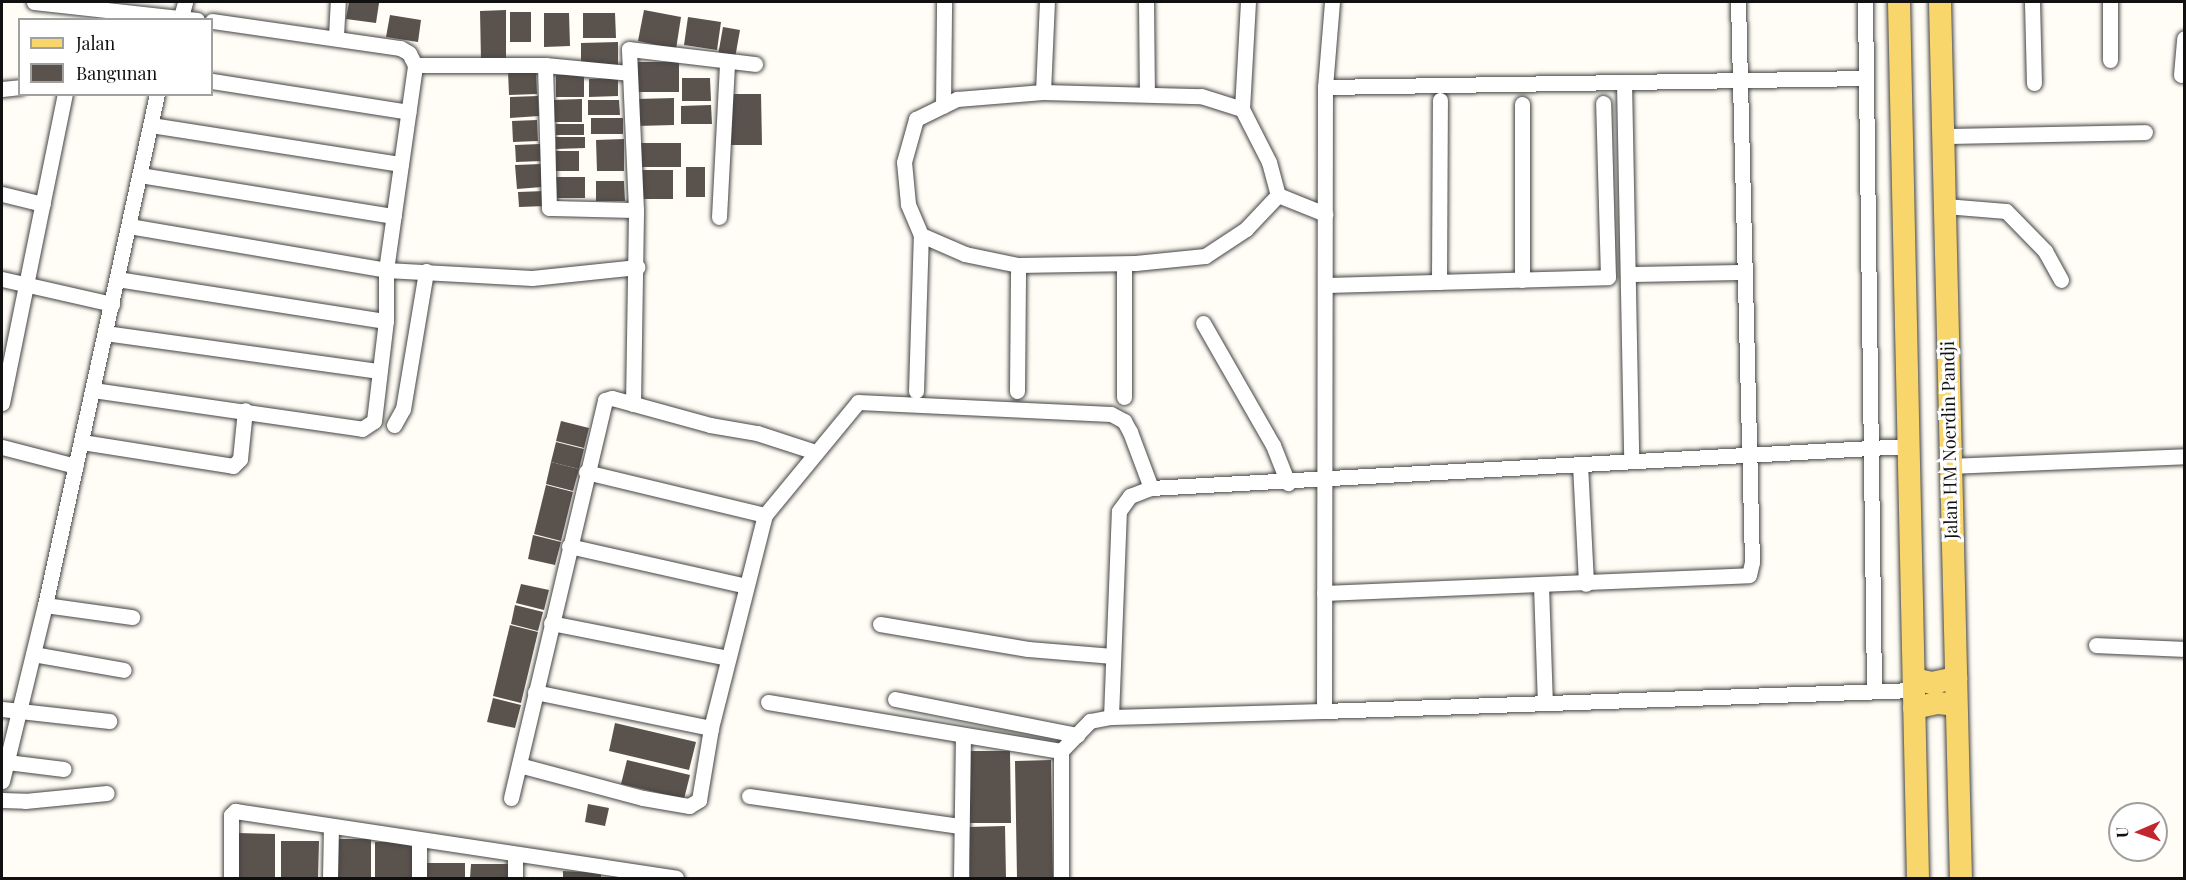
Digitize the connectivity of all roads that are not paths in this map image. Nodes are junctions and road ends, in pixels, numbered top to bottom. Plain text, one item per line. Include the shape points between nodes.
1 (34, 2) edge
2 (184, 2) edge
3 (338, 2) edge
4 (944, 2) edge
5 (1047, 2) edge
6 (1146, 2) edge
7 (1248, 2) edge
8 (1332, 2) edge
9 (1738, 2) edge
10 (1865, 2) edge
11 (1899, 2) edge
12 (1940, 2) edge
13 (2032, 2) edge
14 (2110, 2) edge
15 (172, 18) edge
16 (181, 18) edge
17 (213, 21) edge
18 (336, 36) junction
19 (2184, 38) edge
20 (2110, 60) dead end
21 (728, 63) junction
22 (755, 64) dead end
23 (415, 65) junction
24 (545, 65) junction
25 (629, 73) junction
26 (2181, 75) dead end
27 (1866, 78) junction
28 (213, 81) edge
29 (1740, 81) junction
30 (1624, 82) junction
31 (2034, 83) dead end
32 (18, 87) edge
33 (1325, 87) junction
34 (2, 89) edge
35 (1043, 92) junction
36 (1147, 94) junction
37 (65, 96) edge
38 (157, 96) edge
39 (1440, 100) dead end
40 (1603, 103) dead end
41 (1522, 104) dead end
42 (943, 106) junction
43 (1242, 109) junction
44 (409, 112) junction
45 (151, 125) junction
46 (2145, 132) dead end
47 (1943, 136) junction
48 (401, 164) junction
49 (140, 175) junction
50 (2, 194) edge
51 (1278, 195) junction
52 (43, 204) junction
53 (1945, 206) junction
54 (636, 210) junction
55 (1325, 214) junction
56 (394, 216) junction
57 (719, 218) dead end
58 (129, 226) junction
59 (921, 235) junction
60 (1124, 264) junction
61 (1018, 265) junction
62 (637, 267) junction
63 (386, 270) junction
64 (426, 271) junction
65 (1745, 272) junction
66 (1628, 274) junction
67 (2, 279) edge
68 (117, 279) junction
69 (1522, 280) junction
70 (2061, 280) dead end
71 (1439, 282) junction
72 (25, 285) junction
73 (1325, 285) junction
74 (112, 304) junction
75 (386, 321) junction
76 (1203, 323) dead end
77 (105, 333) junction
78 (5, 354) edge
79 (379, 371) junction
80 (93, 390) junction
81 (916, 391) dead end
82 (1017, 391) dead end
83 (1124, 397) dead end
84 (2, 403) edge
85 (633, 404) junction
86 (244, 410) junction
87 (394, 425) dead end
88 (82, 442) junction
89 (1908, 446) junction
90 (2, 447) edge
91 (1871, 448) junction
92 (815, 452) junction
93 (1749, 454) junction
94 (2184, 456) edge
95 (1631, 460) junction
96 (1580, 464) junction
97 (76, 466) junction
98 (1950, 466) junction
99 (586, 472) junction
100 (1323, 477) junction
101 (1288, 483) junction
102 (1151, 488) junction
103 (765, 514) junction
104 (569, 546) junction
105 (1586, 584) junction
106 (1541, 585) junction
107 (746, 586) junction
108 (1324, 592) junction
109 (45, 605) junction
110 (132, 617) dead end
111 (551, 623) junction
112 (880, 624) dead end
113 (2096, 645) dead end
114 (2184, 649) edge
115 (33, 654) junction
116 (1113, 656) junction
117 (728, 658) junction
118 (124, 670) dead end
119 (1956, 678) junction
120 (1874, 691) junction
121 (535, 692) junction
122 (1914, 692) junction
123 (895, 699) dead end
124 (768, 702) dead end
125 (1545, 704) junction
126 (1956, 705) junction
127 (2, 709) edge
128 (20, 710) junction
129 (1324, 711) junction
130 (1111, 717) junction
131 (109, 721) dead end
132 (711, 728) junction
133 (1077, 735) junction
134 (963, 736) junction
135 (1061, 751) junction
136 (7, 762) junction
137 (519, 765) junction
138 (64, 769) dead end
139 (2, 781) edge
140 (107, 793) dead end
141 (749, 796) dead end
142 (511, 798) dead end
143 (2, 800) edge
144 (961, 826) junction
145 (331, 828) junction
146 (419, 841) junction
147 (515, 855) junction
148 (608, 874) edge
149 (231, 879) edge
150 (330, 879) edge
151 (419, 879) edge
152 (515, 879) edge
153 (676, 879) edge
154 (961, 879) edge
155 (1061, 879) edge
156 (1918, 879) edge
157 (1961, 879) edge

1 - 15 street
2 - 16 street
3 - 18 street
4 - 42 street
5 - 35 street
6 - 36 street
7 - 43 street
8 - 33 street
9 - 29 street
10 - 27 street
11 - 89 main road
12 - 47 main road, Jalan HM Noerdin Pandji
13 - 31 street
14 - 20 street
17 - 18 street
18 - 23 street via 404,49
19 - 26 street
21 - 22 street
21 - 25 street via 632,47
21 - 57 street
23 - 24 street
23 - 44 street
24 - 25 street
24 - 54 street via 549,208
25 - 54 street
27 - 29 street
27 - 91 street
28 - 44 street
29 - 30 street
29 - 65 street
30 - 33 street
30 - 66 street
32 - 34 street
33 - 55 street
35 - 36 street
35 - 42 street via 957,99
36 - 43 street via 1201,96
37 - 52 street
38 - 45 street
39 - 71 street
40 - 69 street via 1608,278
41 - 69 street
42 - 59 street via 916,120 904,162 908,204
43 - 51 street via 1269,162
44 - 48 street
45 - 48 street
45 - 49 street
46 - 47 street
47 - 53 main road, Jalan HM Noerdin Pandji
48 - 56 street
49 - 56 street
49 - 58 street
50 - 52 street
51 - 55 street
51 - 60 street via 1246,229 1205,256
52 - 72 street
53 - 70 street via 2006,211 2045,251
53 - 98 main road, Jalan HM Noerdin Pandji
54 - 62 street
55 - 73 street
56 - 63 street
58 - 63 street
58 - 68 street
59 - 61 street via 965,254
59 - 81 street
60 - 61 street
60 - 83 street
61 - 82 street
62 - 64 street via 532,278
62 - 85 street
63 - 64 street
63 - 75 street
64 - 87 street via 403,409
65 - 66 street
65 - 93 street
66 - 95 street
67 - 72 street
68 - 74 street
68 - 75 street
69 - 71 street
71 - 73 street
72 - 74 street
72 - 78 street
73 - 100 street
74 - 77 street
75 - 79 street
76 - 101 street via 1273,445
77 - 79 street
77 - 80 street
78 - 84 street
79 - 86 street via 374,422 368,428
80 - 86 street
80 - 88 street
85 - 92 street via 757,433
85 - 99 street via 612,398 602,403
86 - 88 street via 240,459 233,466
88 - 97 street
89 - 91 street
89 - 122 main road
90 - 97 street
91 - 93 street
91 - 120 street
92 - 102 street via 858,402 1111,414 1124,421 1130,432
92 - 103 street
93 - 95 street
93 - 105 street via 1749,575
94 - 98 street
95 - 96 street
96 - 100 street
96 - 105 street
97 - 109 street
98 - 119 main road, Jalan HM Noerdin Pandji
99 - 103 street
99 - 104 street
100 - 101 street
100 - 108 street
101 - 102 street
102 - 116 street via 1130,496 1119,511
103 - 107 street
104 - 107 street
104 - 111 street
105 - 106 street
106 - 108 street
106 - 125 street
107 - 117 street
108 - 129 street
109 - 110 street
109 - 115 street
111 - 117 street
111 - 121 street
112 - 116 street via 1028,649
113 - 114 street
115 - 118 street
115 - 128 street
116 - 130 street
117 - 132 street
119 - 122 main road
119 - 126 main road, Jalan HM Noerdin Pandji
120 - 122 street
120 - 125 street
121 - 132 street
121 - 137 street
122 - 126 main road via 1938,703
122 - 156 main road
123 - 133 street
124 - 134 street
125 - 129 street
126 - 157 main road, Jalan HM Noerdin Pandji
127 - 128 street
128 - 131 street
128 - 136 street
129 - 130 street
130 - 133 street via 1090,721
132 - 137 street via 699,800 689,806
133 - 135 street
134 - 135 street
134 - 144 street
135 - 155 street
136 - 138 street
136 - 139 street
137 - 142 street
140 - 143 street
141 - 144 street
144 - 154 street
145 - 146 street
145 - 149 street via 235,811 231,815
145 - 150 street
146 - 147 street
146 - 151 street
147 - 148 street
147 - 152 street
148 - 153 street

